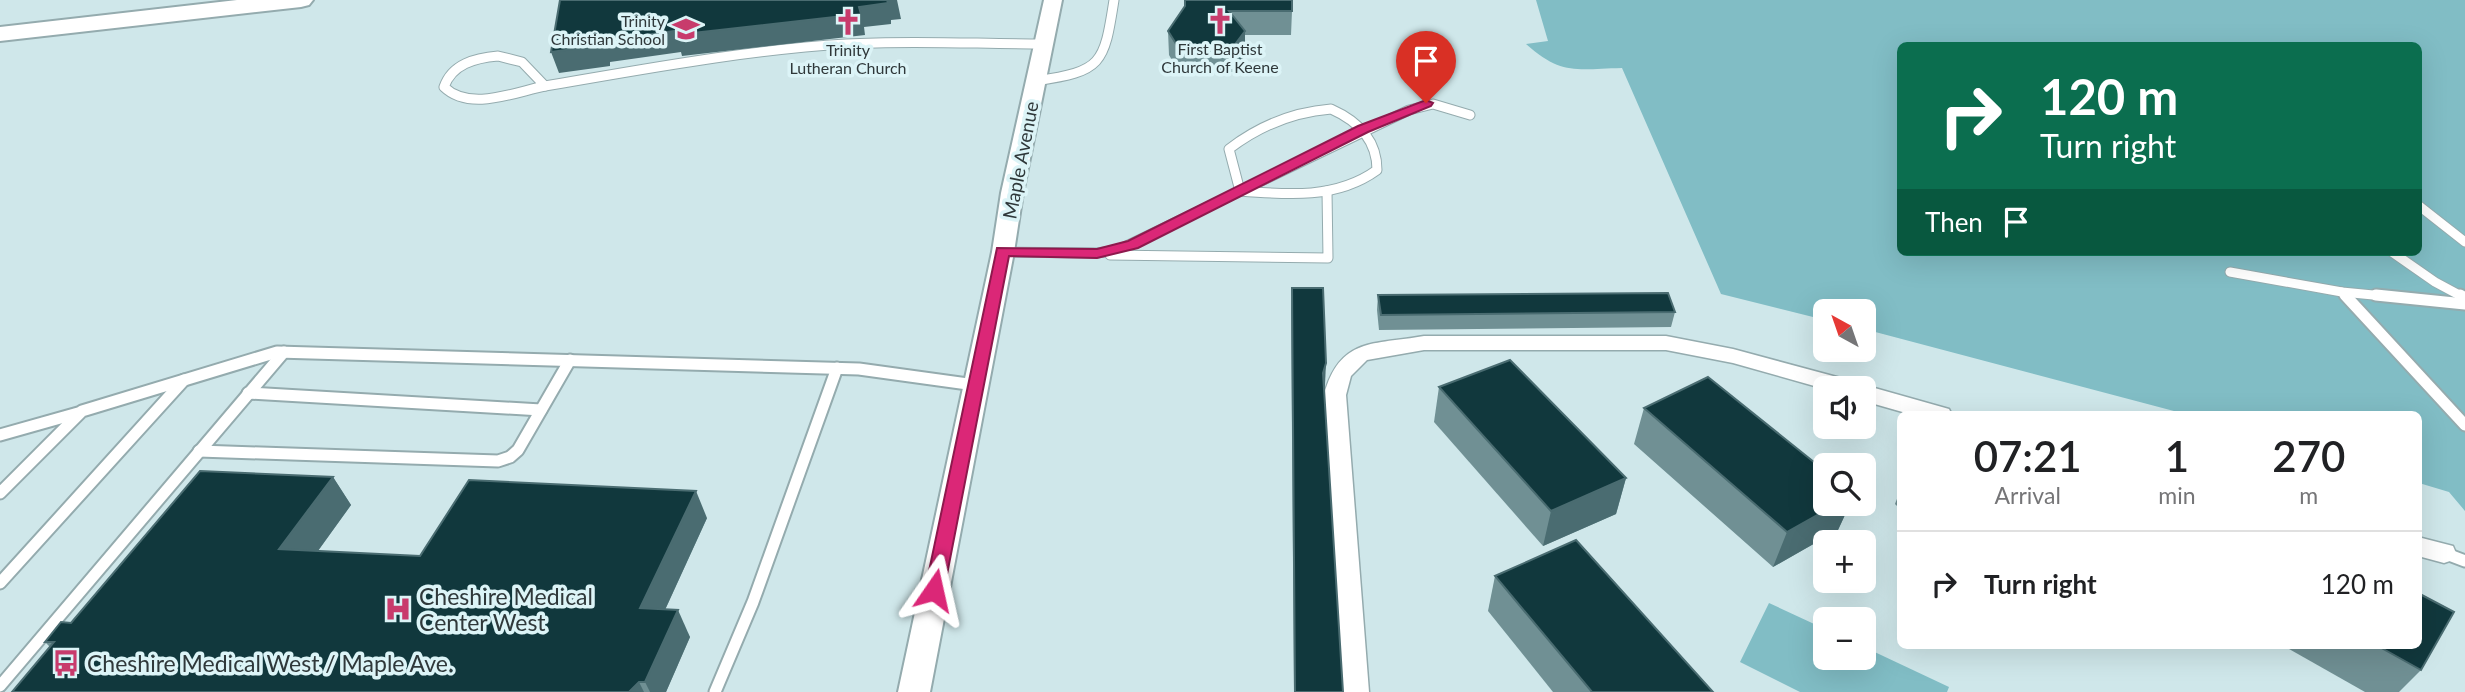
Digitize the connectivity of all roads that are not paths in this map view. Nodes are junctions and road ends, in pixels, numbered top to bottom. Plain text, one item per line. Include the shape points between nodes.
1 (135, 0) edge
2 (189, 0) edge
3 (301, 0) edge
4 (1053, 0) edge
5 (1114, 0) edge
6 (0, 25) edge
7 (0, 34) edge
8 (1043, 44) junction
9 (1036, 81) junction
10 (545, 87) junction
11 (1470, 116) dead end
12 (1363, 129) junction
13 (1240, 191) junction
14 (1327, 191) junction
15 (2422, 208) edge
16 (2465, 242) edge
17 (1003, 252) junction
18 (1097, 253) junction
19 (2398, 256) edge
20 (2230, 272) dead end
21 (2342, 292) junction
22 (2465, 298) edge
23 (2465, 304) edge
24 (284, 352) junction
25 (570, 360) junction
26 (837, 368) junction
27 (1813, 378) edge
28 (184, 379) junction
29 (975, 385) junction
30 (248, 393) junction
31 (1876, 396) edge
32 (541, 410) junction
33 (82, 411) junction
34 (1927, 411) edge
35 (2465, 425) edge
36 (0, 435) edge
37 (199, 451) junction
38 (0, 493) edge
39 (2422, 548) edge
40 (2455, 557) edge
41 (0, 583) edge
42 (3, 679) edge
43 (715, 692) edge
44 (914, 692) edge
45 (1356, 692) edge

1 - 6 highway
2 - 6 highway
3 - 7 highway
4 - 8 street, Maple Avenue
5 - 9 lane via 1100,62 1075,75
8 - 9 street, Maple Avenue
8 - 10 lane via 822,46
9 - 17 street, Maple Avenue
10 - 10 lane via 477,99 456,97 444,87 456,69 496,57 519,60
11 - 12 lane via 1437,102 1426,103
12 - 13 lane
12 - 13 lane via 1346,114 1316,110 1237,142 1229,149
12 - 14 lane via 1375,149 1377,170 1352,186
13 - 14 lane
13 - 18 lane via 1133,245
14 - 18 lane via 1328,258
15 - 16 lane
17 - 18 lane
17 - 29 street, Maple Avenue
19 - 22 lane
20 - 21 lane
21 - 23 lane
21 - 35 lane
24 - 25 lane
24 - 28 lane
24 - 30 lane
25 - 26 lane
25 - 32 lane
26 - 29 lane
26 - 43 lane
27 - 45 street via 1666,343 1424,343 1360,354 1341,373 1335,395
28 - 33 lane
28 - 41 lane
29 - 44 street, Maple Avenue
30 - 32 lane
30 - 37 lane
31 - 34 street
32 - 37 lane via 518,450 498,461
33 - 36 lane
33 - 38 lane
37 - 42 lane
39 - 40 street

